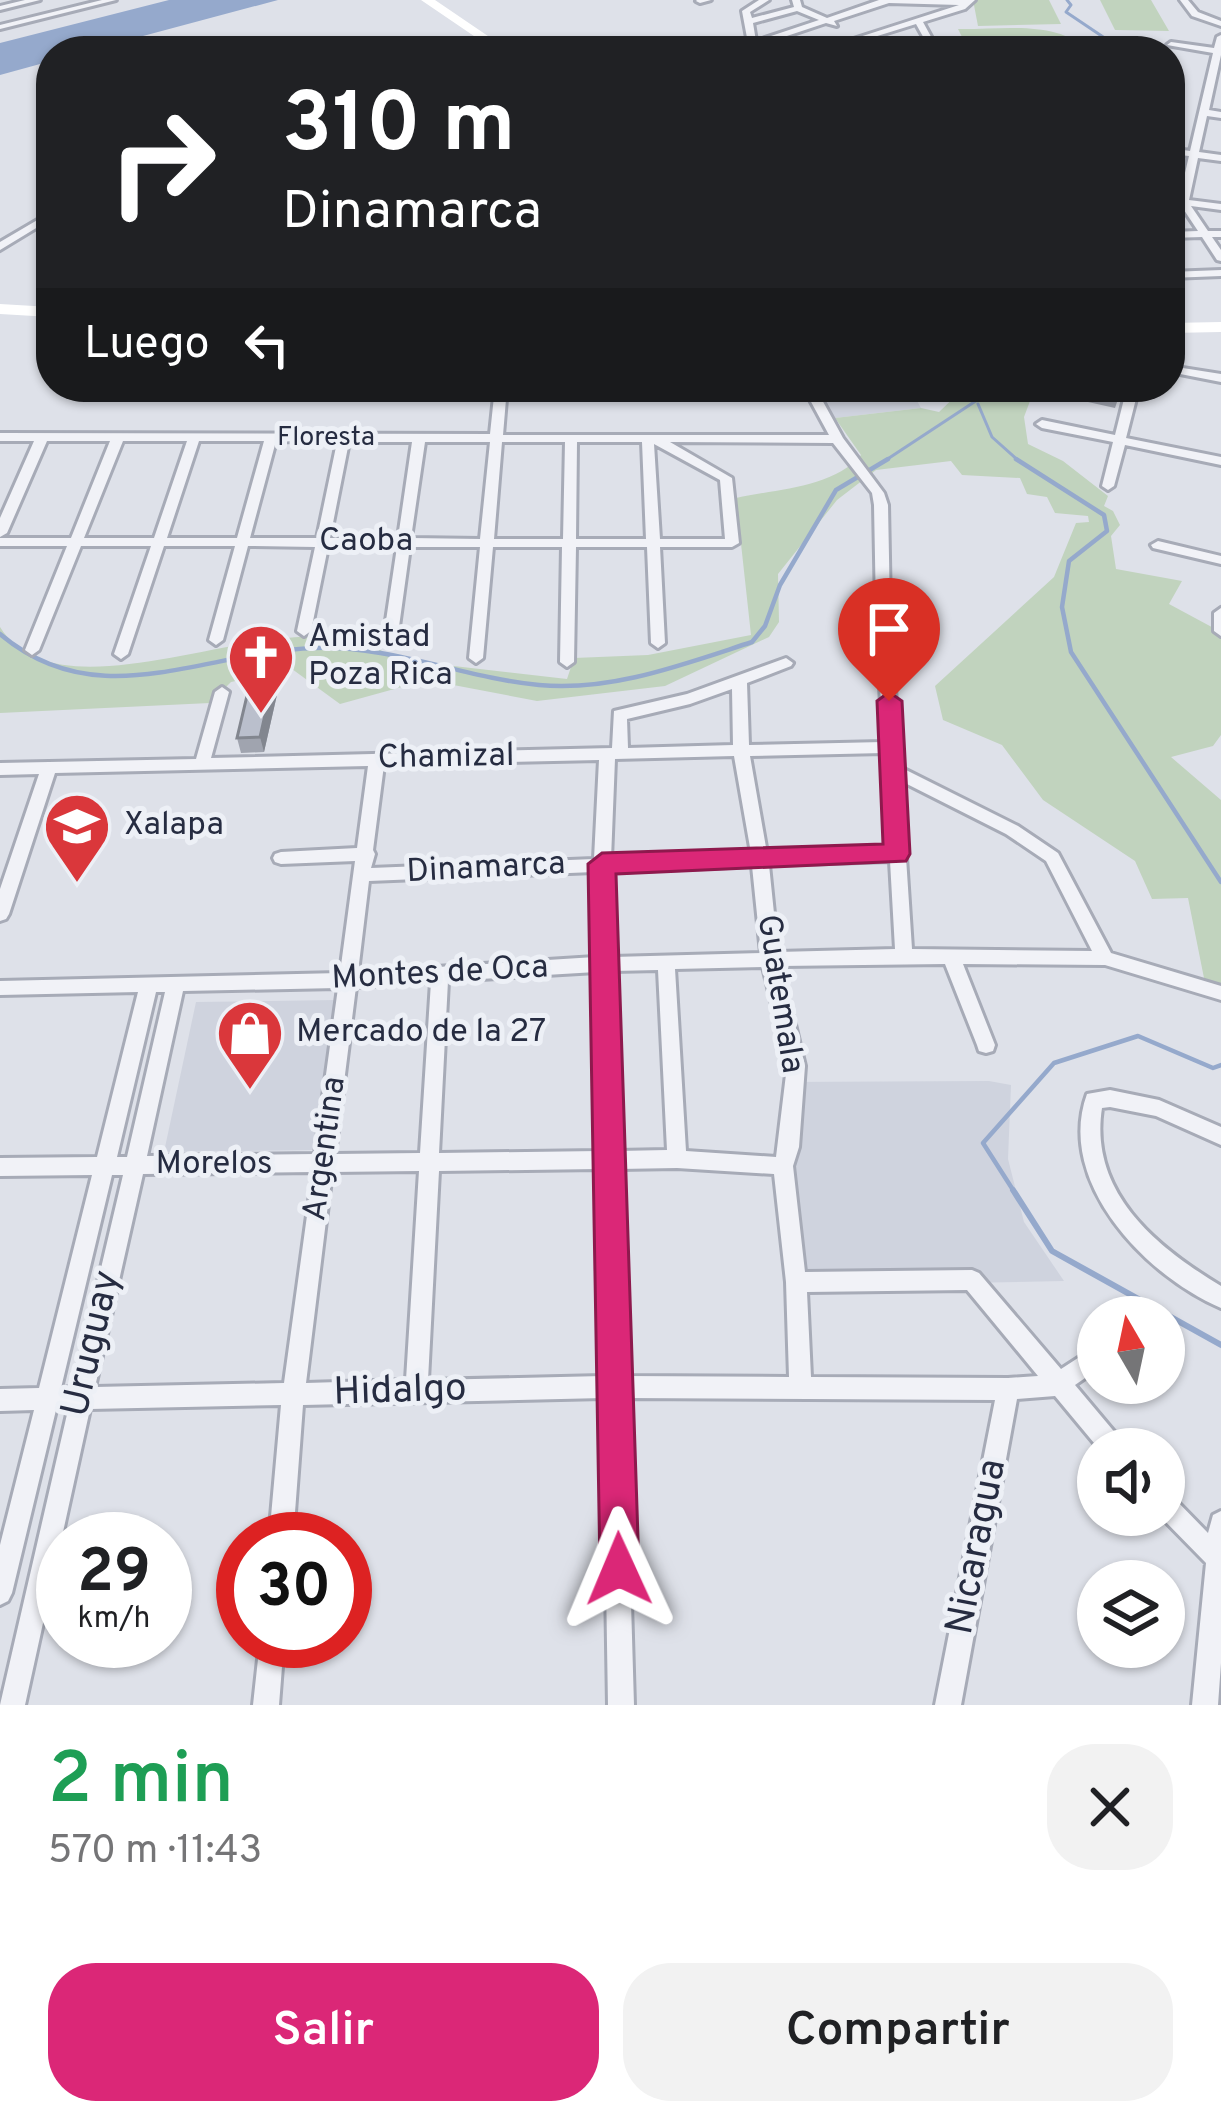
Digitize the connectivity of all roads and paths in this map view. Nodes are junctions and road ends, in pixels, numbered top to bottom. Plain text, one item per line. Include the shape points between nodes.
1 (36, 0) edge
2 (51, 0) edge
3 (112, 0) edge
4 (427, 0) edge
5 (765, 0) edge
6 (886, 0) edge
7 (1184, 0) edge
8 (797, 4) edge
9 (967, 4) edge
10 (0, 8) edge
11 (80, 8) junction
12 (919, 20) junction
13 (974, 20) dead end
14 (748, 22) junction
15 (830, 22) junction
16 (1221, 24) edge
17 (0, 27) edge
18 (482, 36) edge
19 (751, 36) edge
20 (789, 36) edge
21 (854, 36) edge
22 (884, 36) edge
23 (927, 36) edge
24 (1221, 37) edge
25 (1185, 47) edge
26 (1219, 51) edge
27 (1215, 87) edge
28 (1202, 112) junction
29 (1221, 115) edge
30 (1185, 153) edge
31 (1192, 154) junction
32 (1221, 158) edge
33 (1185, 176) edge
34 (1185, 202) edge
35 (1221, 207) edge
36 (1185, 210) edge
37 (36, 224) edge
38 (1207, 234) junction
39 (1221, 234) edge
40 (1185, 235) edge
41 (0, 247) edge
42 (1221, 258) edge
43 (1221, 273) edge
44 (1185, 274) edge
45 (0, 309) edge
46 (36, 313) edge
47 (36, 316) edge
48 (0, 319) edge
49 (1221, 327) edge
50 (1185, 328) edge
51 (1185, 372) edge
52 (1221, 378) edge
53 (500, 402) edge
54 (817, 402) edge
55 (1128, 402) edge
56 (1042, 424) dead end
57 (0, 437) edge
58 (42, 437) junction
59 (118, 437) junction
60 (194, 437) junction
61 (271, 438) junction
62 (344, 438) junction
63 (419, 438) junction
64 (497, 438) junction
65 (571, 438) junction
66 (651, 438) junction
67 (837, 439) junction
68 (1119, 440) junction
69 (1221, 461) edge
70 (1108, 486) dead end
71 (0, 537) edge
72 (79, 542) junction
73 (159, 542) junction
74 (242, 542) junction
75 (322, 542) junction
76 (404, 542) junction
77 (488, 543) junction
78 (569, 543) junction
79 (653, 543) junction
80 (732, 543) joint
81 (1158, 545) dead end
82 (1221, 560) edge
83 (1221, 613) edge
84 (304, 631) dead end
85 (1221, 631) edge
86 (216, 640) dead end
87 (390, 641) dead end
88 (658, 643) dead end
89 (32, 650) dead end
90 (122, 654) dead end
91 (476, 658) dead end
92 (567, 662) dead end
93 (786, 663) dead end
94 (739, 680) junction
95 (222, 692) dead end
96 (892, 747) junction
97 (741, 750) junction
98 (613, 754) junction
99 (377, 759) junction
100 (202, 764) junction
101 (49, 767) junction
102 (0, 769) edge
103 (893, 770) junction
104 (367, 854) junction
105 (897, 854) junction
106 (281, 858) dead end
107 (760, 859) junction
108 (602, 864) junction
109 (362, 875) junction
110 (0, 914) edge
111 (904, 956) junction
112 (1105, 958) junction
113 (770, 959) junction
114 (952, 959) junction
115 (666, 963) junction
116 (606, 964) junction
117 (440, 974) junction
118 (349, 980) junction
119 (148, 984) junction
120 (176, 984) junction
121 (0, 988) edge
122 (1221, 993) edge
123 (986, 1045) dead end
124 (1221, 1136) edge
125 (677, 1159) junction
126 (608, 1160) junction
127 (429, 1161) junction
128 (324, 1165) junction
129 (104, 1166) junction
130 (133, 1166) junction
131 (783, 1166) junction
132 (0, 1167) edge
133 (796, 1282) junction
134 (1221, 1298) edge
135 (1077, 1370) edge
136 (800, 1385) junction
137 (1056, 1385) junction
138 (616, 1387) junction
139 (1008, 1389) junction
140 (416, 1391) junction
141 (293, 1395) junction
142 (0, 1400) edge
143 (47, 1400) junction
144 (81, 1400) junction
145 (1095, 1428) edge
146 (283, 1512) edge
147 (1221, 1523) edge
148 (1185, 1526) edge
149 (1218, 1561) edge
150 (0, 1594) edge
151 (269, 1668) edge
152 (12, 1705) edge
153 (266, 1705) edge
154 (621, 1705) edge
155 (948, 1705) edge
156 (1205, 1705) edge

1 - 10 street
2 - 11 street
3 - 11 street
4 - 18 main road
5 - 14 street via 746,11
6 - 9 street
6 - 15 street
7 - 16 street
8 - 14 street
8 - 15 street
9 - 12 street
9 - 13 street
11 - 17 street
12 - 22 street
12 - 23 street
14 - 19 street
15 - 20 street
15 - 21 street
24 - 26 street
25 - 26 street
26 - 27 street
27 - 28 street
28 - 29 street
28 - 31 street
30 - 31 street
31 - 32 street
31 - 33 street
34 - 35 street
36 - 38 street
37 - 41 street
38 - 39 street
38 - 40 street
38 - 42 street
43 - 44 street
45 - 46 main road
47 - 48 main road
49 - 50 main road
51 - 52 street
53 - 64 street
54 - 67 street
55 - 68 street
56 - 68 street
57 - 58 street, Floresta
58 - 59 street, Floresta
58 - 71 street
59 - 60 street, Floresta
59 - 72 street
60 - 61 street, Floresta
60 - 73 street
61 - 62 street, Floresta
61 - 74 street
62 - 63 street, Floresta
62 - 75 street
63 - 64 street, Floresta
63 - 76 street
64 - 65 street, Floresta
64 - 77 street
65 - 66 street, Floresta
65 - 78 street
66 - 67 street, Floresta
66 - 79 street
66 - 80 street, Floresta via 725,478
67 - 96 street via 881,505
68 - 69 street
68 - 70 street
71 - 72 street, Caoba
72 - 73 street, Caoba
72 - 89 street
73 - 74 street, Caoba
73 - 90 street
74 - 75 street, Caoba
74 - 86 street
75 - 76 street, Caoba
75 - 84 street
76 - 77 street, Caoba
76 - 87 street
77 - 78 street, Caoba
77 - 91 street
78 - 79 street, Caoba
78 - 92 street
79 - 80 street, Caoba
79 - 88 street
81 - 82 street
83 - 85 street
93 - 94 street
94 - 97 street, Guatemala
94 - 98 street via 619,715
95 - 100 street
96 - 97 street, Chamizal
96 - 103 street
97 - 98 street, Chamizal
97 - 107 street, Guatemala
98 - 99 street, Chamizal
98 - 108 street
99 - 100 street, Chamizal
99 - 104 street, Argentina
100 - 101 street, Chamizal
101 - 102 street, Chamizal
101 - 110 street
103 - 105 street
103 - 112 street via 1052,857
104 - 106 street, Dinamarca
104 - 109 street, Argentina
105 - 107 street, Dinamarca
105 - 111 street
107 - 108 street, Dinamarca
107 - 113 street, Guatemala
108 - 109 street, Dinamarca
108 - 116 street
109 - 118 street, Argentina
111 - 113 street, Montes de Oca
111 - 114 street, Montes de Oca
112 - 114 street, Montes de Oca
112 - 122 street, Montes de Oca
113 - 115 street, Montes de Oca
113 - 131 street, Guatemala via 796,1066
114 - 123 street
115 - 116 street, Montes de Oca
115 - 125 street
116 - 117 street, Montes de Oca
116 - 126 street
117 - 118 street, Montes de Oca
117 - 127 street
118 - 120 street, Montes de Oca
118 - 128 street, Argentina
119 - 120 street, Montes de Oca
119 - 121 street, Montes de Oca
119 - 129 street, Uruguay
120 - 130 street, Uruguay
124 - 134 street via 1111,1097 1094,1100 1087,1121 1088,1160 1139,1237
125 - 126 street, Morelos
125 - 131 street, Morelos
126 - 127 street, Morelos
126 - 138 street
127 - 128 street, Morelos
127 - 140 street
128 - 130 street, Morelos
128 - 141 street, Argentina
129 - 130 street, Morelos
129 - 132 street, Morelos
129 - 143 street, Uruguay
130 - 144 street, Uruguay
131 - 133 street
133 - 136 street
133 - 137 street via 972,1280
135 - 137 street, Hidalgo
136 - 138 street, Hidalgo
136 - 139 street, Hidalgo
137 - 139 street, Hidalgo
137 - 145 street
138 - 140 street, Hidalgo
138 - 154 street
139 - 155 street, Nicaragua
140 - 141 street, Hidalgo
141 - 144 street, Hidalgo
141 - 146 street, Argentina
142 - 143 street, Hidalgo
143 - 144 street, Hidalgo
143 - 150 street, Uruguay
144 - 152 street, Uruguay
147 - 149 street
148 - 149 street
149 - 156 street
151 - 153 street

